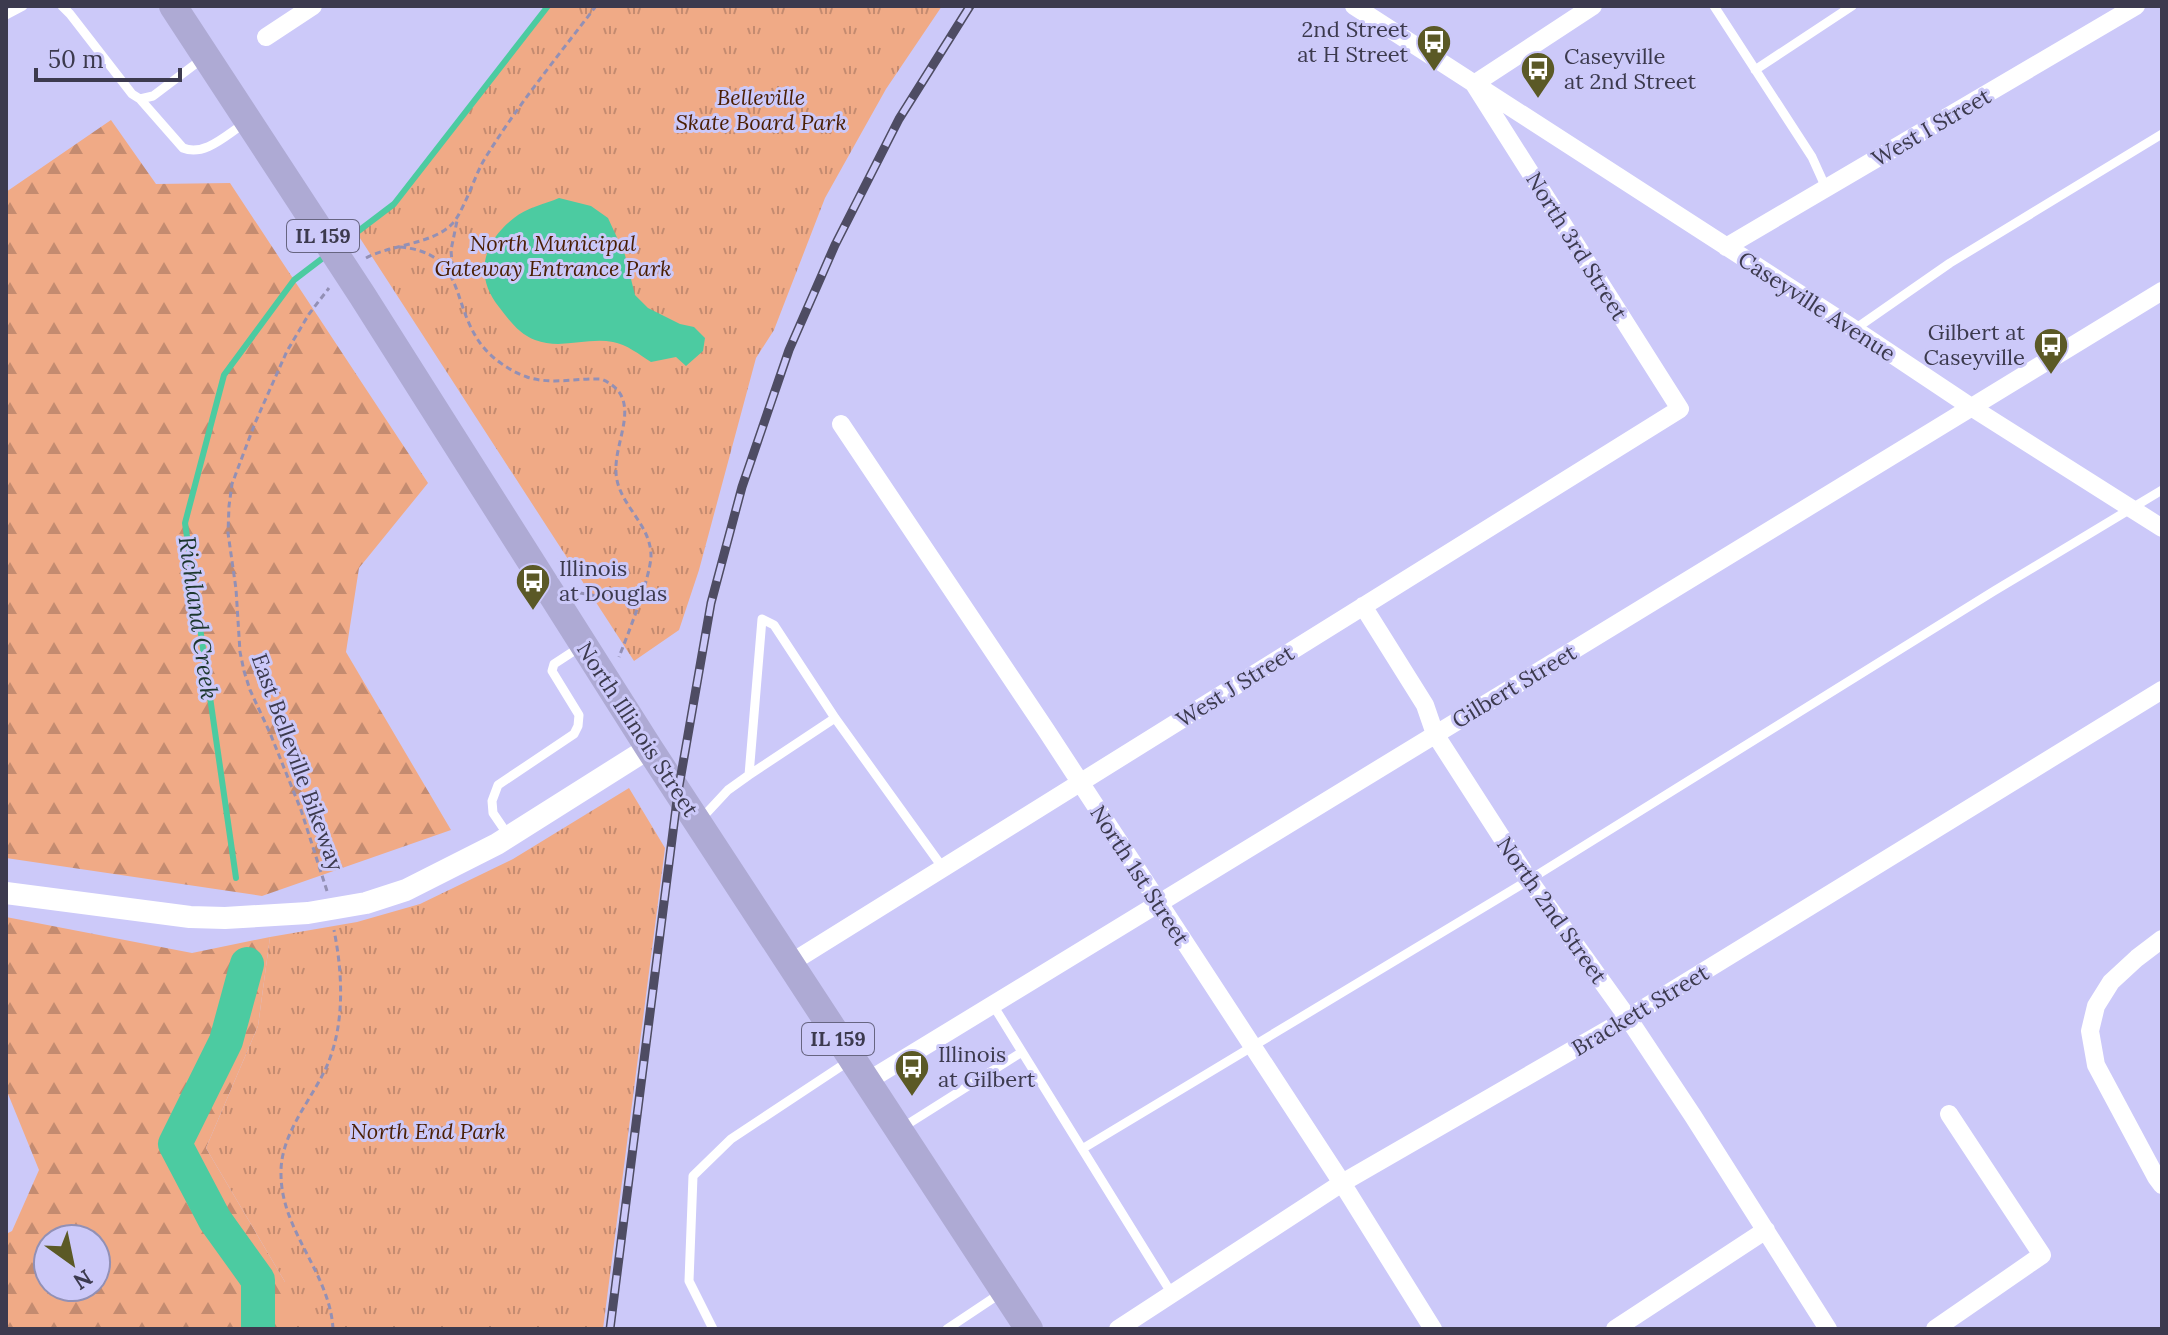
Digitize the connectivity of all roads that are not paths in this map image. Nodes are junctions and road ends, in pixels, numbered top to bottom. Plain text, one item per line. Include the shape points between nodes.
1 (23, 6) edge
2 (62, 6) edge
3 (173, 6) edge
4 (313, 6) edge
5 (1354, 6) edge
6 (1593, 6) edge
7 (1714, 6) edge
8 (1852, 6) edge
9 (2136, 6) edge
10 (6, 15) edge
11 (266, 37) dead end
12 (206, 56) junction
13 (1755, 70) junction
14 (1474, 84) junction
15 (140, 99) junction
16 (248, 121) junction
17 (2162, 134) edge
18 (1826, 188) junction
19 (1726, 247) junction
20 (2162, 291) edge
21 (1855, 329) junction
22 (1971, 407) junction
23 (1680, 409) joint
24 (841, 424) dead end
25 (2162, 490) edge
26 (2132, 509) junction
27 (2162, 528) edge
28 (1363, 606) junction
29 (583, 645) junction
30 (2162, 690) edge
31 (835, 718) junction
32 (1435, 734) junction
33 (649, 748) junction
34 (749, 775) junction
35 (1080, 783) junction
36 (697, 823) junction
37 (509, 837) junction
38 (943, 868) junction
39 (1529, 880) junction
40 (6, 893) edge
41 (1158, 904) junction
42 (2162, 939) edge
43 (789, 964) junction
44 (993, 1005) junction
45 (1628, 1018) junction
46 (1251, 1046) junction
47 (1022, 1052) junction
48 (858, 1071) junction
49 (1949, 1114) dead end
50 (897, 1130) junction
51 (1082, 1149) junction
52 (1342, 1183) junction
53 (2162, 1185) edge
54 (1766, 1230) junction
55 (1003, 1291) junction
56 (1172, 1294) junction
57 (713, 1329) edge
58 (947, 1329) edge
59 (1029, 1329) edge
60 (1118, 1329) edge
61 (1433, 1329) edge
62 (1615, 1329) edge
63 (1828, 1329) edge
64 (1935, 1329) edge

1 - 10 lane
2 - 15 lane
3 - 12 main road, North Illinois Street / IL 159
4 - 11 street
5 - 14 street
6 - 14 street
7 - 13 lane
8 - 13 lane
9 - 18 street, West I Street
12 - 15 lane via 153,96
12 - 16 main road, North Illinois Street / IL 159
13 - 18 lane
14 - 19 street, Caseyville Avenue
14 - 23 street, North 3rd Street
15 - 16 lane via 192,152
16 - 29 main road, North Illinois Street / IL 159
17 - 21 lane via 1950,263
18 - 19 street, West I Street
19 - 21 street, Caseyville Avenue
20 - 22 street, Gilbert Street
21 - 22 street, Caseyville Avenue
22 - 26 street, Caseyville Avenue
22 - 32 street, Gilbert Street
23 - 28 street, West J Street
24 - 35 street, North 1st Street
25 - 26 lane
26 - 27 street, Caseyville Avenue
26 - 39 lane
28 - 32 street, North 2nd Street via 1425,705
28 - 35 street, West J Street
29 - 33 main road, North Illinois Street / IL 159
29 - 37 lane via 554,664 552,671 579,715 574,734 498,785 493,813
30 - 45 street, Brackett Street
31 - 34 lane
31 - 34 lane via 774,625 762,619
31 - 38 lane
32 - 39 street, North 2nd Street
32 - 41 street, Gilbert Street
33 - 36 main road, North Illinois Street / IL 159
33 - 37 street
34 - 36 lane
35 - 38 street, West J Street
35 - 41 street, North 1st Street
36 - 43 main road, North Illinois Street / IL 159
37 - 40 street via 406,890 366,903 259,917 190,917
38 - 43 street, West J Street
39 - 45 street, North 2nd Street
39 - 46 lane
41 - 44 street, Gilbert Street
41 - 46 street, North 1st Street
42 - 53 street via 2111,982 2096,1006 2090,1031 2096,1065
43 - 48 main road, North Illinois Street / IL 159
44 - 47 lane
44 - 48 street, Gilbert Street
45 - 52 street, Brackett Street
45 - 54 street, North 2nd Street
46 - 51 lane
46 - 52 street, North 1st Street
47 - 50 lane
47 - 51 lane
48 - 50 main road, North Illinois Street / IL 159
48 - 57 lane via 731,1139 693,1176 689,1281
49 - 64 street via 2042,1255
50 - 55 main road, North Illinois Street / IL 159
51 - 56 lane
52 - 56 street, Brackett Street
52 - 61 street, North 1st Street
54 - 62 street
54 - 63 street, North 2nd Street
55 - 58 lane
55 - 59 main road, North Illinois Street / IL 159
56 - 60 street, Brackett Street

